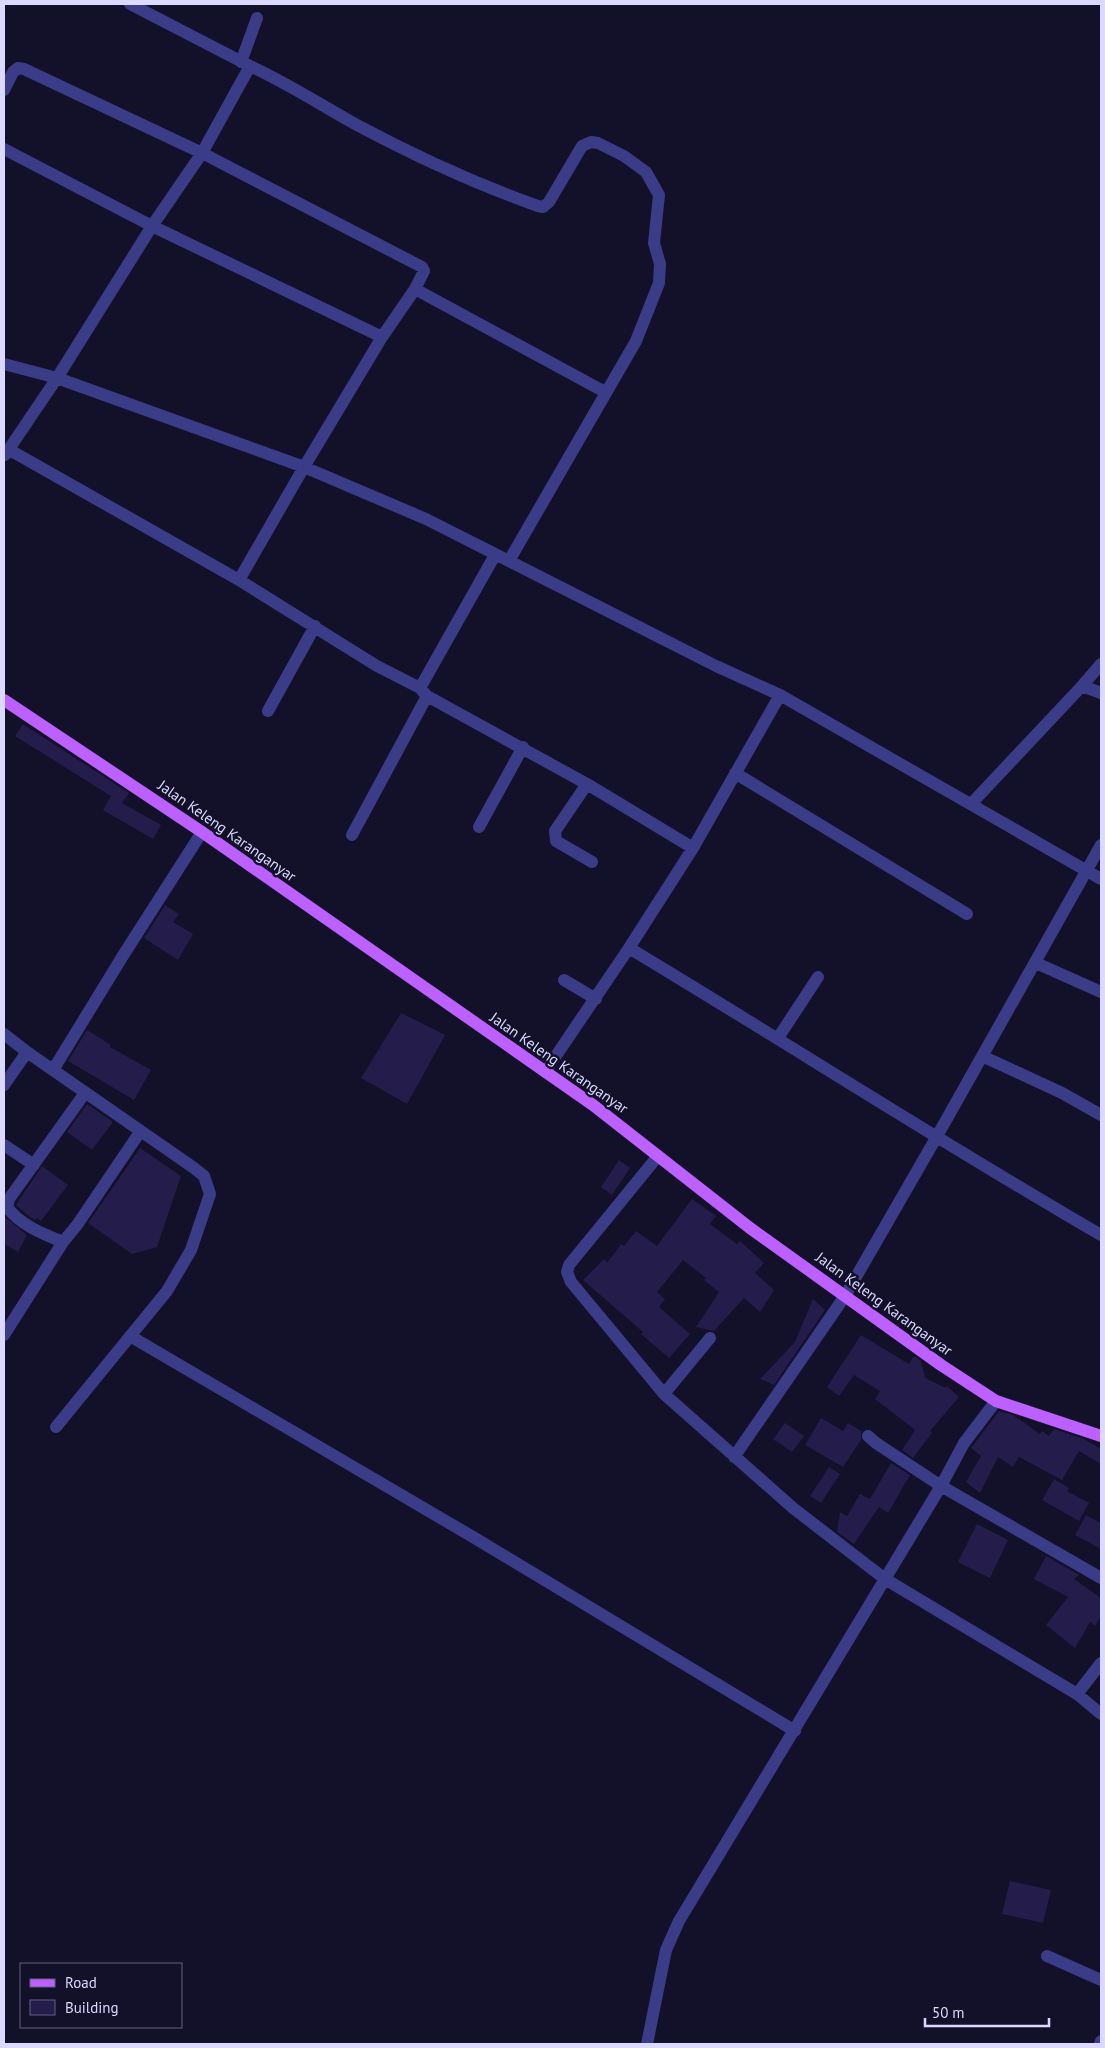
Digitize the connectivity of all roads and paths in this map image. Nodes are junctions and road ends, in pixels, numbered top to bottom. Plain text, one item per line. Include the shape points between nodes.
1 (130, 4) edge
2 (257, 18) dead end
3 (245, 64) junction
4 (4, 90) edge
5 (4, 149) edge
6 (202, 153) junction
7 (152, 226) junction
8 (415, 289) junction
9 (382, 338) junction
10 (4, 364) edge
11 (57, 378) junction
12 (605, 392) junction
13 (6, 453) edge
14 (304, 467) junction
15 (495, 555) junction
16 (510, 559) junction
17 (240, 580) junction
18 (315, 626) junction
19 (1101, 664) edge
20 (1082, 686) junction
21 (424, 692) junction
22 (1101, 693) edge
23 (780, 695) junction
24 (4, 700) edge
25 (268, 711) dead end
26 (522, 747) junction
27 (735, 773) junction
28 (587, 784) junction
29 (972, 804) junction
30 (479, 827) dead end
31 (202, 832) junction
32 (352, 835) dead end
33 (1101, 845) edge
34 (694, 848) junction
35 (592, 862) dead end
36 (1088, 872) junction
37 (1101, 879) edge
38 (967, 914) dead end
39 (629, 948) junction
40 (1036, 962) junction
41 (818, 978) dead end
42 (564, 980) dead end
43 (1101, 992) edge
44 (596, 998) junction
45 (4, 1034) edge
46 (778, 1038) junction
47 (27, 1052) junction
48 (982, 1056) junction
49 (53, 1070) junction
50 (545, 1072) junction
51 (4, 1085) edge
52 (85, 1093) junction
53 (1101, 1115) edge
54 (140, 1132) junction
55 (936, 1138) junction
56 (4, 1145) edge
57 (658, 1156) junction
58 (34, 1165) junction
59 (1101, 1235) edge
60 (63, 1242) junction
61 (845, 1296) junction
62 (4, 1335) edge
63 (130, 1336) junction
64 (710, 1338) dead end
65 (664, 1394) junction
66 (996, 1401) junction
67 (56, 1427) dead end
68 (868, 1436) dead end
69 (1101, 1436) edge
70 (734, 1457) junction
71 (941, 1486) junction
72 (1101, 1578) edge
73 (885, 1579) junction
74 (1101, 1663) edge
75 (1077, 1694) junction
76 (1101, 1714) edge
77 (795, 1731) junction
78 (1047, 1956) dead end
79 (1101, 1980) edge
80 (647, 2044) edge

1 - 3 street
2 - 3 street
3 - 6 street
3 - 12 street via 439,166 538,206 549,202 585,144 598,143 646,172 658,195 654,243 660,264 659,283 636,341
4 - 6 street via 13,72 21,68
5 - 7 street
6 - 7 street
6 - 8 street via 415,262 424,271
7 - 9 street
7 - 11 street
8 - 9 street
8 - 12 street
9 - 14 street
10 - 11 street
11 - 13 street
11 - 14 street
12 - 16 street
13 - 17 street
14 - 15 street via 426,519
14 - 17 street
15 - 16 street
15 - 21 street
16 - 23 street via 716,666
17 - 18 street
18 - 21 street
18 - 25 street
19 - 20 street
20 - 22 street
20 - 29 street
21 - 26 street
21 - 32 street
23 - 27 street
23 - 29 street
24 - 31 main road, Jalan Keleng Karanganyar
26 - 28 street
26 - 30 street
27 - 34 street
27 - 38 street
28 - 34 street
28 - 35 street via 555,836 556,840
29 - 36 street
31 - 49 street
31 - 50 main road, Jalan Keleng Karanganyar
33 - 36 street
34 - 39 street
36 - 37 street
36 - 40 street
39 - 44 street
39 - 46 street
40 - 43 street
40 - 48 street
41 - 46 street
42 - 44 street
44 - 50 street
45 - 47 street
46 - 55 street
47 - 49 street
47 - 51 street
48 - 53 street
48 - 55 street
49 - 52 street
50 - 57 main road, Jalan Keleng Karanganyar
52 - 54 street
52 - 58 street
54 - 60 street
54 - 63 street via 204,1176 210,1194 191,1250 167,1291
55 - 59 street
55 - 61 street
56 - 58 street
57 - 61 main road, Jalan Keleng Karanganyar
57 - 65 street via 569,1265 567,1272
58 - 60 street via 12,1194 7,1207 13,1216
60 - 62 street
61 - 66 main road, Jalan Keleng Karanganyar
61 - 70 street
63 - 67 street
63 - 77 street
64 - 65 street
65 - 70 street
66 - 69 main road, Jalan Keleng Karanganyar
66 - 71 street via 964,1442
68 - 71 street
70 - 73 street via 793,1508
71 - 72 street
71 - 73 street
73 - 75 street
73 - 77 street
74 - 75 street
75 - 76 street
77 - 80 street via 679,1921 666,1950
78 - 79 street

